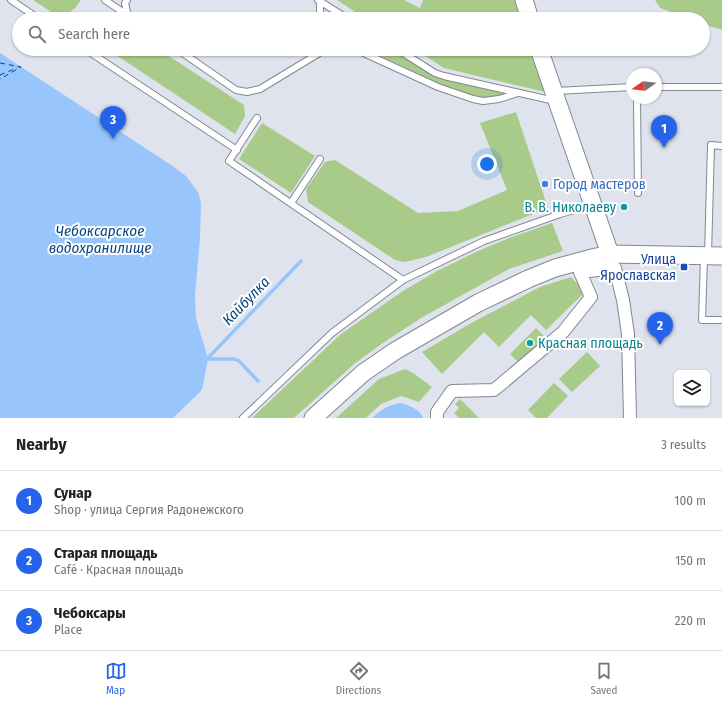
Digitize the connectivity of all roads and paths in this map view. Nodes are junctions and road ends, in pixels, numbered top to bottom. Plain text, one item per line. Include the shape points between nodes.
1 (11, 0) edge
2 (105, 0) edge
3 (127, 0) edge
4 (524, 0) edge
5 (319, 1) edge
6 (29, 12) edge
7 (123, 12) edge
8 (128, 12) edge
9 (320, 12) edge
10 (337, 12) edge
11 (528, 12) edge
12 (96, 56) edge
13 (186, 56) edge
14 (312, 56) edge
15 (370, 56) edge
16 (408, 56) edge
17 (541, 56) edge
18 (662, 87) edge
19 (722, 87) edge
20 (626, 89) edge
21 (518, 93) junction
22 (555, 96) junction
23 (637, 104) edge
24 (257, 118) dead end
25 (722, 146) edge
26 (237, 150) junction
27 (320, 159) dead end
28 (638, 193) dead end
29 (291, 203) junction
30 (593, 204) junction
31 (711, 255) edge
32 (612, 261) junction
33 (404, 280) junction
34 (722, 320) edge
35 (242, 418) edge
36 (313, 418) edge
37 (437, 418) edge
38 (630, 418) edge

1 - 6 lane
2 - 7 lane
3 - 8 lane via 125,3
4 - 11 street
5 - 9 lane
5 - 10 lane
12 - 26 lane
13 - 14 lane via 236,90 247,92 260,89
15 - 21 lane via 438,87 473,99 499,99
16 - 21 lane via 435,73
17 - 22 street
18 - 19 lane
20 - 22 lane
21 - 22 lane
22 - 30 street
23 - 28 lane
24 - 26 lane
25 - 31 lane via 711,145
26 - 29 lane via 230,161
27 - 29 lane
29 - 33 lane
30 - 32 street
30 - 33 lane via 484,242
31 - 32 street
31 - 34 lane via 702,320
32 - 36 street via 592,258 555,268 478,302 395,350 363,373
32 - 37 street via 580,272 591,297 563,332 494,390 452,391 437,412
32 - 38 street via 623,300 628,334
33 - 35 lane via 332,333

